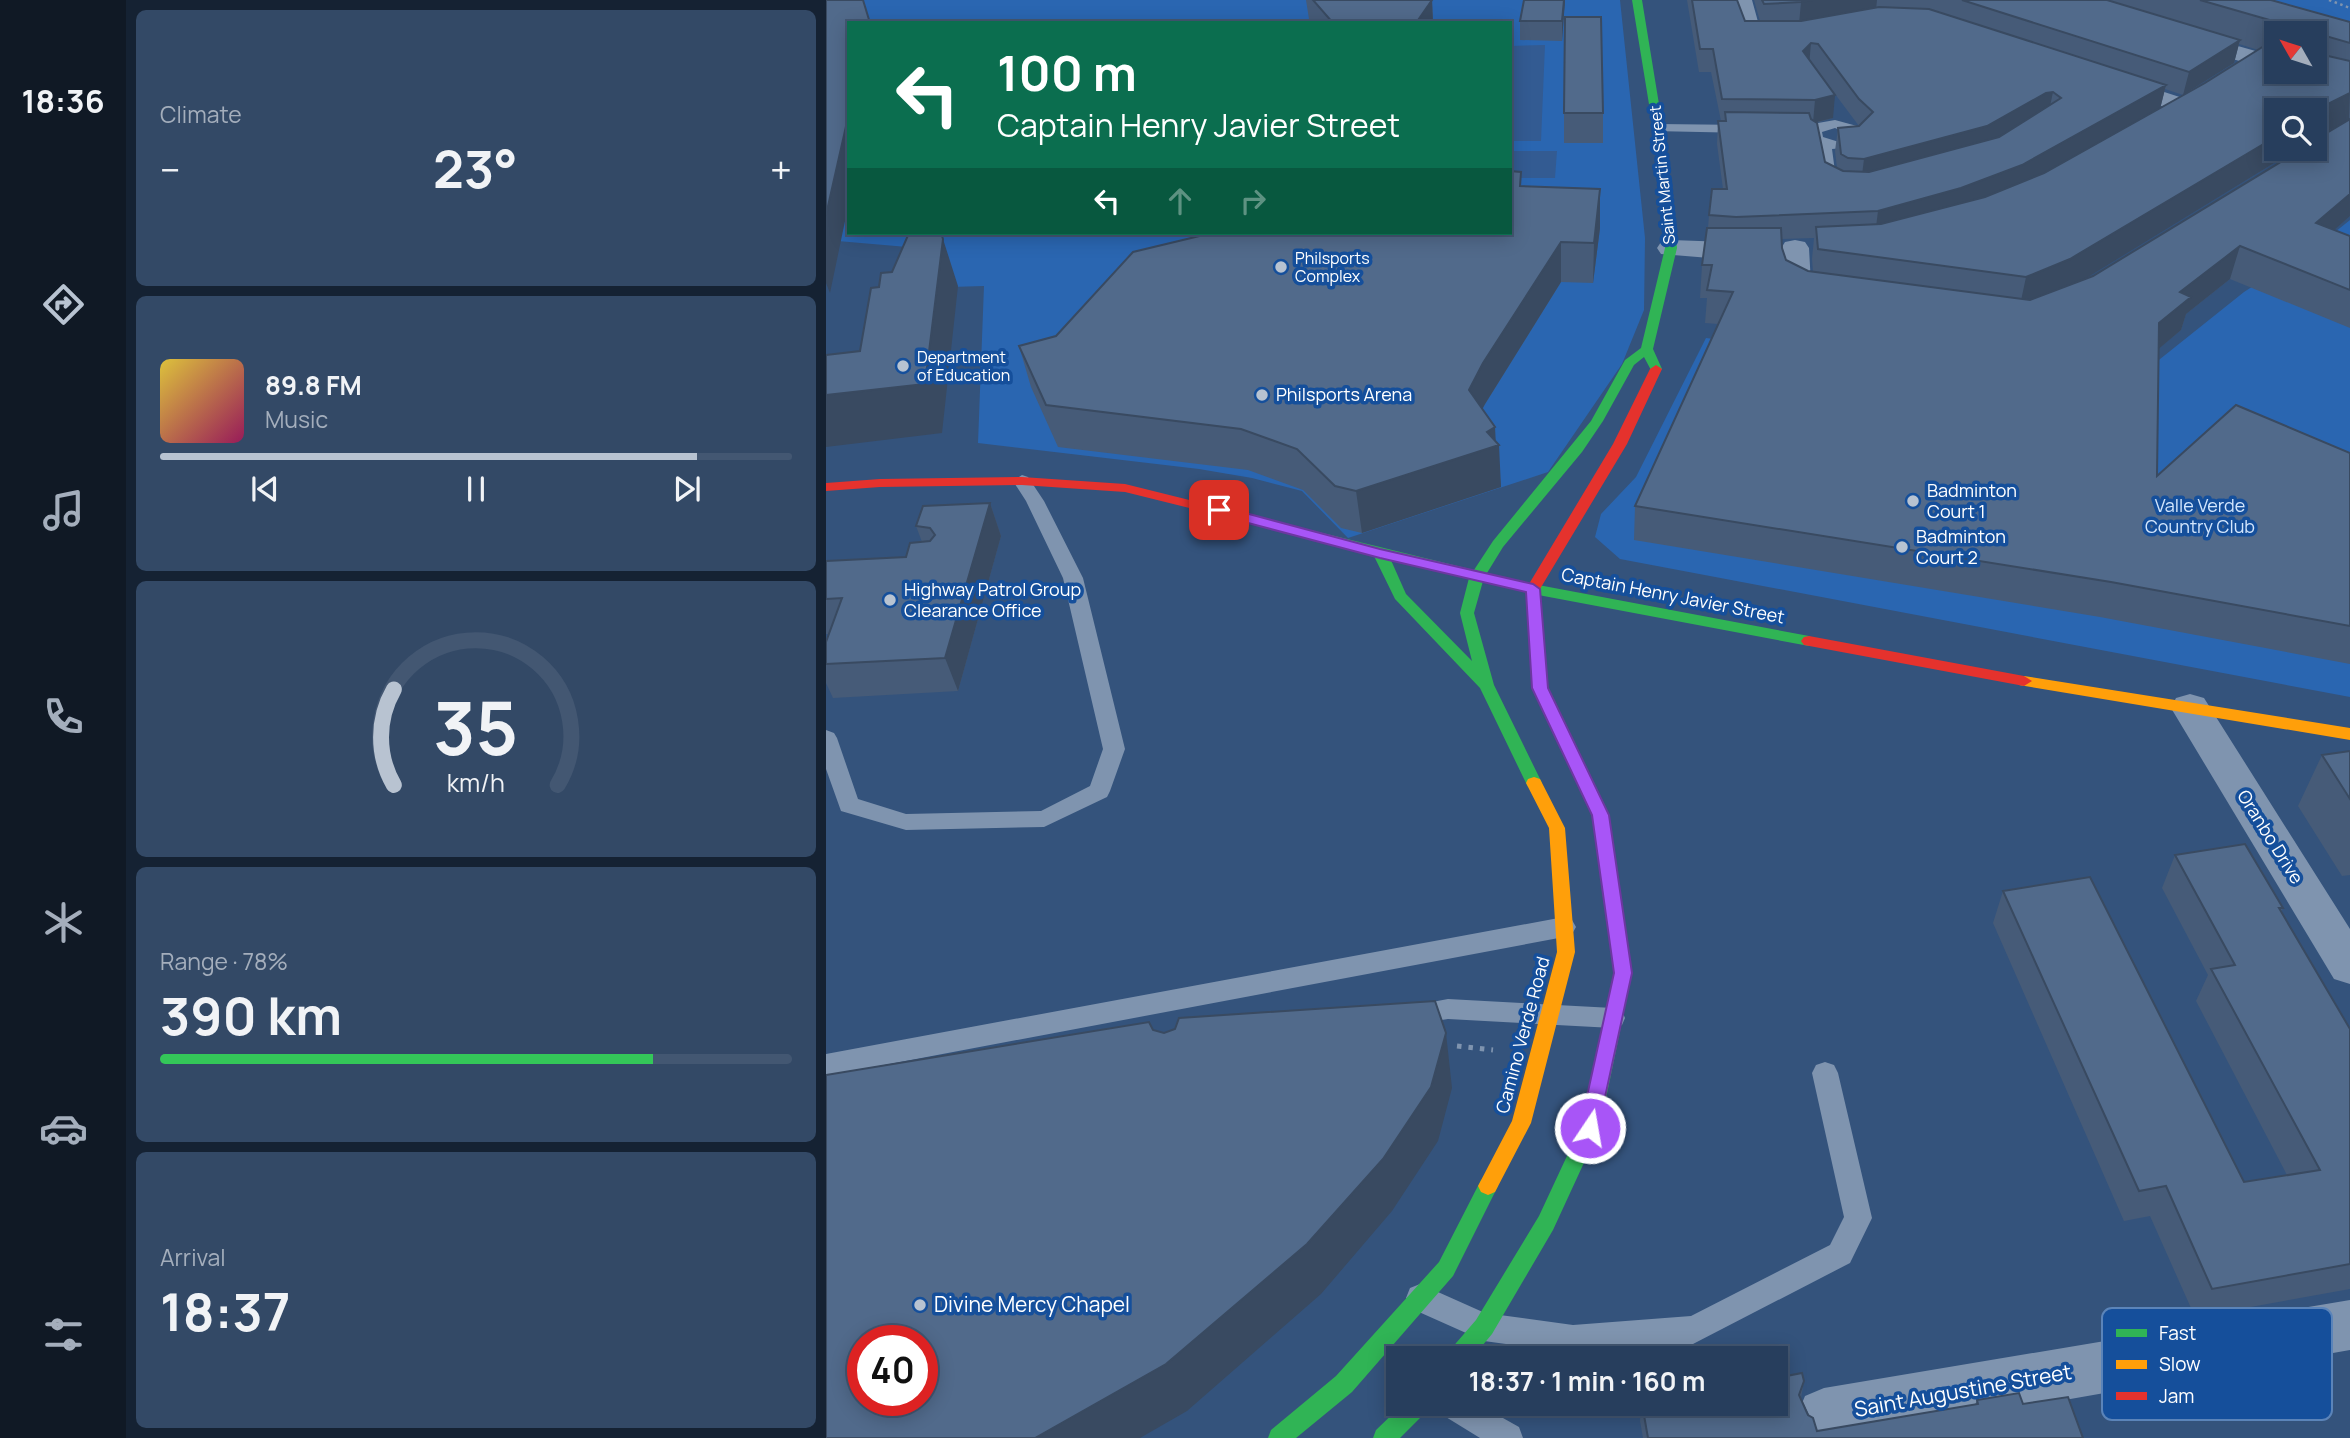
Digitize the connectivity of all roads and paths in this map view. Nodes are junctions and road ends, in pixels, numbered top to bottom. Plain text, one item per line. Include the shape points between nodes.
1 (1637, 0) edge
2 (1741, 0) edge
3 (2329, 0) edge
4 (2350, 8) edge
5 (1812, 32) edge
6 (2166, 32) edge
7 (2264, 61) edge
8 (2264, 64) edge
9 (2093, 76) edge
10 (2207, 93) junction
11 (1833, 104) edge
12 (1848, 126) junction
13 (2152, 126) edge
14 (1659, 135) junction
15 (1765, 135) edge
16 (1812, 136) junction
17 (1851, 189) edge
18 (1671, 248) junction
19 (1842, 299) edge
20 (1647, 349) junction
21 (1022, 481) junction
22 (826, 487) edge
23 (1380, 553) junction
24 (1477, 577) junction
25 (1533, 589) junction
26 (1486, 685) junction
27 (2190, 708) junction
28 (2349, 735) edge
29 (826, 738) edge
30 (1564, 927) junction
31 (2350, 965) edge
32 (1548, 1013) junction
33 (1613, 1018) junction
34 (1381, 1020) edge
35 (1445, 1045) edge
36 (1538, 1055) junction
37 (826, 1065) edge
38 (1825, 1073) dead end
39 (1420, 1298) junction
40 (2350, 1325) edge
41 (1484, 1327) junction
42 (2332, 1328) edge
43 (1468, 1346) edge
44 (1373, 1352) junction
45 (1386, 1361) edge
46 (2102, 1367) edge
47 (1824, 1415) dead end
48 (1406, 1416) edge
49 (1471, 1416) edge
50 (1279, 1438) edge
51 (1384, 1438) edge
52 (1508, 1438) edge

1 - 14 street, Saint Martin Street
2 - 5 street via 1751,36
3 - 4 path
6 - 7 street
8 - 10 street
9 - 10 street
10 - 13 street
11 - 12 lane
12 - 16 lane via 1823,126
12 - 16 lane via 1860,136 1848,145
14 - 15 lane
14 - 18 street, Saint Martin Street
16 - 17 lane via 1829,181
18 - 19 street via 1734,252 1809,247 1797,289
18 - 20 street, Saint Martin Street
20 - 24 street via 1629,363 1597,421
20 - 25 street, Saint Martin Street via 1657,369 1620,444
21 - 22 street, Captain Henry Javier Street
21 - 23 street, Captain Henry Javier Street via 1125,488
21 - 29 lane via 1073,578 1114,750 1099,791 1044,819 906,822 849,805
23 - 24 street, Captain Henry Javier Street
23 - 26 street via 1400,596
24 - 25 street, Captain Henry Javier Street
24 - 26 street, Camino Verde Road via 1467,612
25 - 27 street, Captain Henry Javier Street via 1996,677
25 - 33 street via 1540,688 1601,815 1623,973
26 - 30 street, Camino Verde Road via 1557,828
27 - 28 street, Captain Henry Javier Street
27 - 31 street, Oranbo Drive
30 - 32 street, Camino Verde Road via 1566,952
30 - 37 lane
32 - 33 lane
32 - 34 lane via 1448,1009
32 - 36 street, Camino Verde Road
33 - 41 street via 1590,1128 1546,1223
35 - 36 path
36 - 39 street, Camino Verde Road via 1521,1123 1446,1269
38 - 41 lane via 1858,1218 1840,1254 1693,1331 1573,1339
39 - 41 lane
39 - 44 street, Camino Verde Road
40 - 42 street, Saint Augustine Street
41 - 43 street
44 - 45 lane
44 - 50 street, Camino Verde Road via 1344,1384
46 - 47 street, Saint Augustine Street
48 - 51 street
49 - 52 lane

